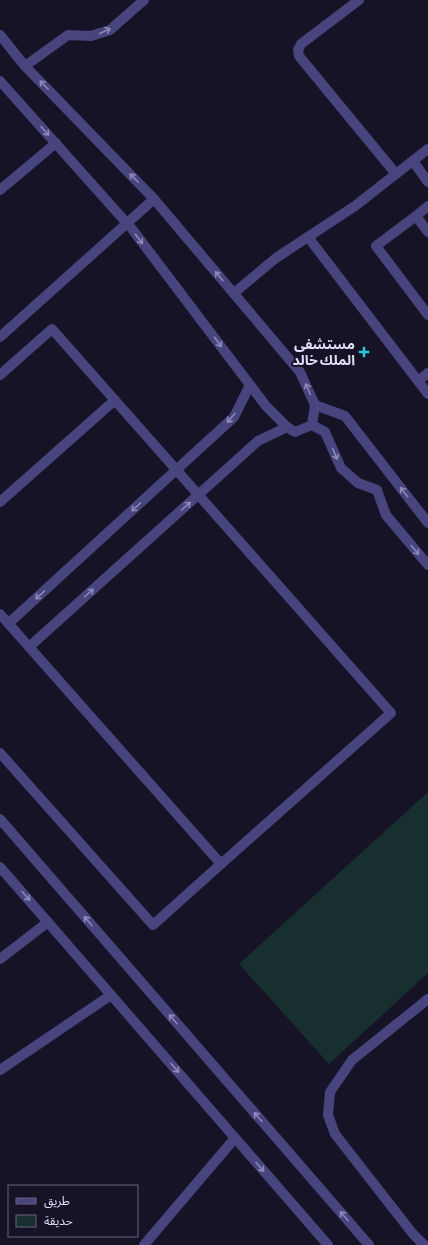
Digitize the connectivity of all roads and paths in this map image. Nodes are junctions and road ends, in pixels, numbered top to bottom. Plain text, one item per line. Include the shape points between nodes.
1 (144, 0) edge
2 (359, 0) edge
3 (0, 35) edge
4 (25, 66) junction
5 (0, 80) edge
6 (56, 143) junction
7 (428, 149) edge
8 (412, 161) junction
9 (396, 174) junction
10 (428, 182) edge
11 (0, 190) edge
12 (154, 199) junction
13 (428, 206) edge
14 (416, 216) junction
15 (128, 224) junction
16 (428, 232) edge
17 (308, 237) junction
18 (234, 293) junction
19 (428, 315) edge
20 (0, 337) edge
21 (428, 373) edge
22 (0, 375) edge
23 (418, 381) junction
24 (250, 385) junction
25 (428, 394) edge
26 (115, 400) junction
27 (315, 405) junction
28 (312, 425) junction
29 (287, 426) junction
30 (176, 470) junction
31 (199, 495) junction
32 (0, 502) edge
33 (428, 523) edge
34 (428, 565) edge
35 (0, 614) edge
36 (9, 623) junction
37 (29, 647) junction
38 (0, 753) edge
39 (0, 819) edge
40 (221, 864) junction
41 (0, 867) edge
42 (48, 922) junction
43 (0, 959) edge
44 (112, 995) junction
45 (428, 998) edge
46 (0, 1070) edge
47 (235, 1138) junction
48 (144, 1245) edge
49 (328, 1245) edge
50 (369, 1245) edge
51 (424, 1245) edge

4 -> 1 street via 68,35 91,36 110,30
2 - 9 street via 301,44 299,56
3 - 4 street
12 -> 4 street
5 -> 6 street
6 - 11 street
6 - 15 street
7 - 8 street
8 - 9 street
8 - 10 street
9 - 17 street via 355,206
12 - 15 street
18 -> 12 street
13 - 14 street
14 - 16 street
14 - 19 street via 376,246
15 - 20 street
15 -> 24 street
17 - 18 street via 276,258
17 - 23 street
27 -> 18 street via 300,372
21 - 23 street
22 - 26 street via 52,328
23 - 25 street
24 - 29 street via 266,406
24 -> 30 street via 234,417
26 - 30 street
26 - 32 street
27 - 28 street
33 -> 27 street via 345,416
28 - 29 street via 296,432
28 -> 34 street via 325,432 341,468 358,483 377,490 386,515
29 - 31 street via 258,441
30 - 31 street
30 -> 36 street
37 -> 31 street
31 - 40 street via 391,713
35 - 36 street
36 - 37 street
37 - 40 street
38 - 40 street via 153,925
50 -> 39 street
41 -> 42 street
42 - 43 street
42 - 44 street
44 - 46 street
44 -> 47 street
45 - 51 street via 352,1060 330,1092 328,1115 335,1134
47 - 48 street
47 -> 49 street

